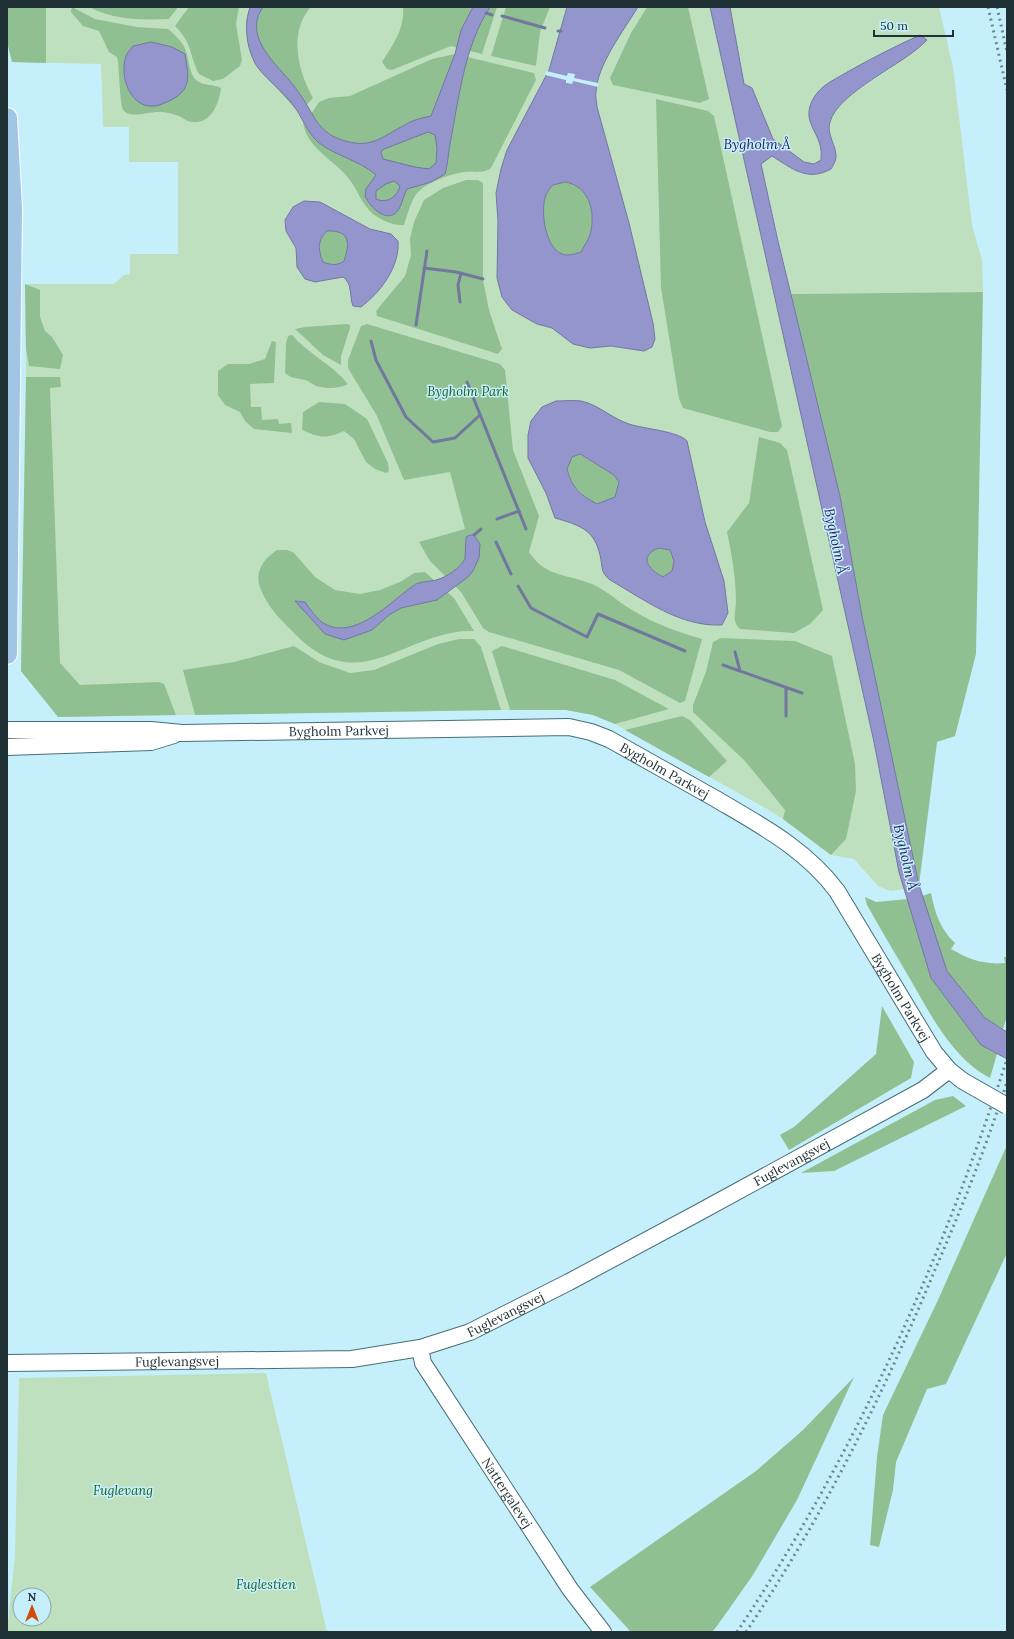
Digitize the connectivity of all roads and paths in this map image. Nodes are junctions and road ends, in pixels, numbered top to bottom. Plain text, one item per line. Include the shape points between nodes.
1 (7, 118) edge
2 (7, 654) edge
3 (7, 730) edge
4 (182, 733) junction
5 (7, 747) edge
6 (949, 1070) junction
7 (1007, 1106) edge
8 (420, 1348) junction
9 (7, 1363) edge
10 (603, 1632) edge

1 - 2 main road via 12,208
3 - 4 street, Bygholm Parkvej via 151,730
4 - 5 street, Bygholm Parkvej via 151,742
4 - 6 street, Bygholm Parkvej via 569,727 609,739 762,826 807,858 825,875 934,1052
6 - 7 street, Bygholm Parkvej, bridge
6 - 8 street, Fuglevangsvej via 909,1098 569,1282 470,1332
8 - 9 street, Fuglevangsvej via 352,1358
8 - 10 street, Nattergalevej via 423,1363 584,1608

